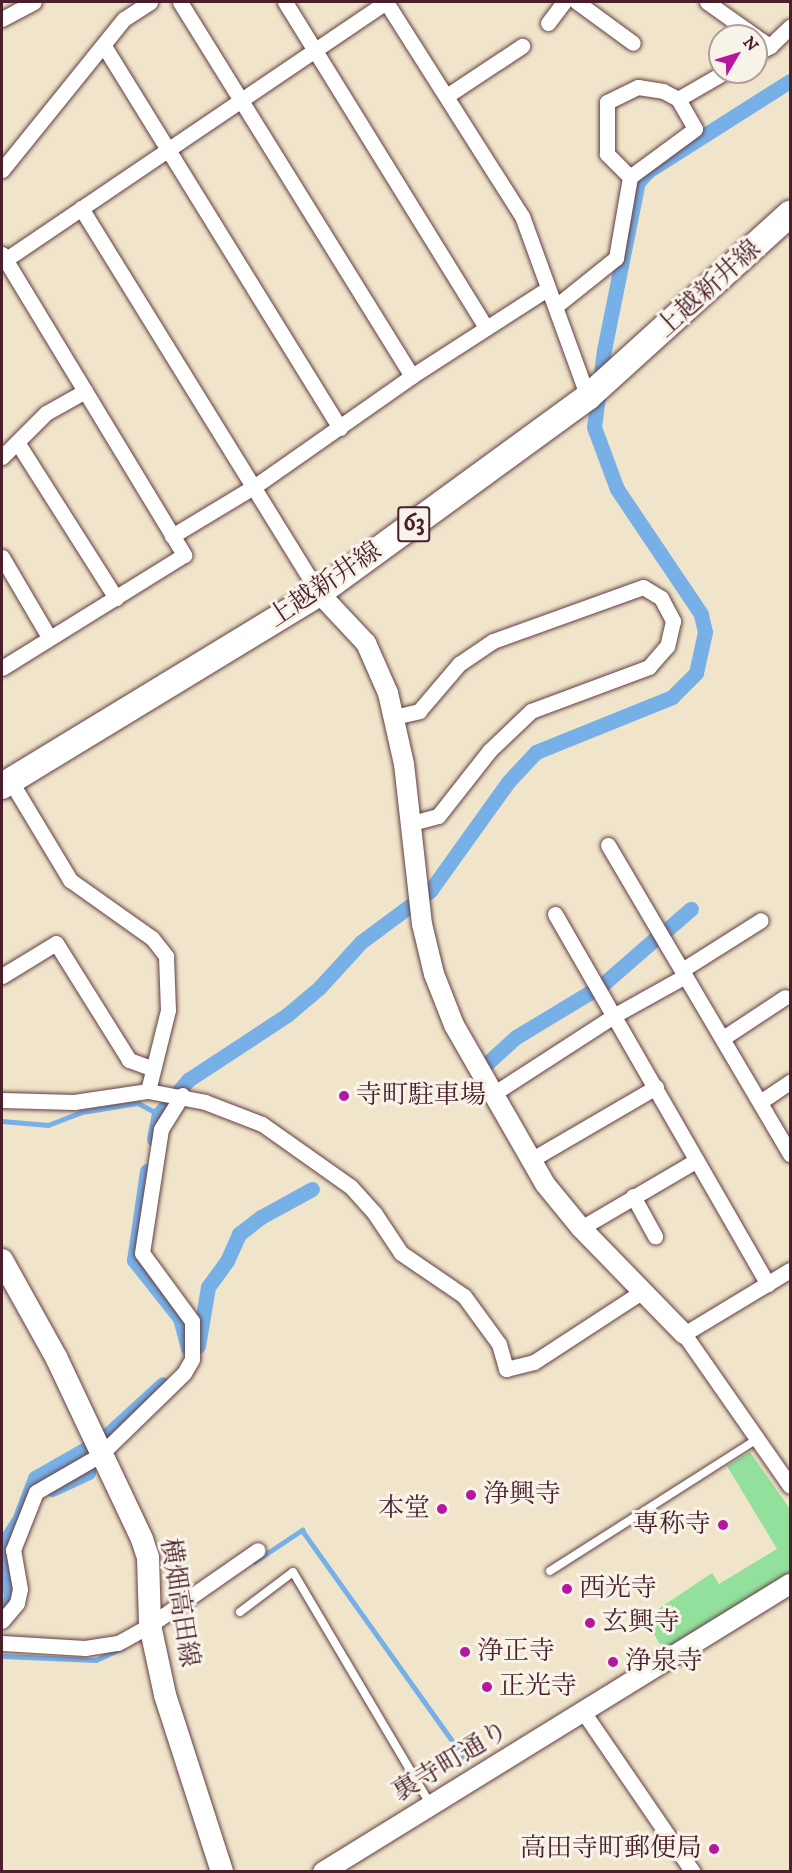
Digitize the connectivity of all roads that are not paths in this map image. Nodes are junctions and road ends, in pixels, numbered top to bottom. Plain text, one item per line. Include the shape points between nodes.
1 (34, 2) edge
2 (150, 2) edge
3 (180, 2) edge
4 (285, 2) edge
5 (564, 2) edge
6 (577, 2) edge
7 (707, 2) edge
8 (2, 19) edge
9 (548, 23) dead end
10 (738, 24) edge
11 (790, 27) edge
12 (633, 43) dead end
13 (104, 46) junction
14 (522, 46) dead end
15 (768, 46) edge
16 (315, 49) junction
17 (708, 82) edge
18 (448, 95) junction
19 (242, 97) junction
20 (678, 99) junction
21 (168, 148) junction
22 (2, 170) edge
23 (630, 177) junction
24 (81, 208) junction
25 (790, 214) edge
26 (2, 259) edge
27 (547, 289) junction
28 (556, 306) junction
29 (486, 328) junction
30 (412, 376) junction
31 (85, 391) junction
32 (588, 397) junction
33 (340, 428) junction
34 (17, 442) junction
35 (2, 457) edge
36 (255, 486) junction
37 (172, 536) junction
38 (2, 557) edge
39 (320, 593) junction
40 (116, 598) junction
41 (48, 637) junction
42 (2, 668) edge
43 (394, 717) junction
44 (6, 783) edge
45 (411, 823) junction
46 (608, 845) dead end
47 (555, 914) dead end
48 (761, 920) dead end
49 (684, 973) junction
50 (2, 976) edge
51 (785, 998) dead end
52 (615, 1015) junction
53 (723, 1038) junction
54 (152, 1068) junction
55 (790, 1082) edge
56 (656, 1087) junction
57 (148, 1091) junction
58 (493, 1094) junction
59 (182, 1095) junction
60 (2, 1100) edge
61 (760, 1102) junction
62 (790, 1154) edge
63 (697, 1160) junction
64 (529, 1161) junction
65 (633, 1196) junction
66 (580, 1228) junction
67 (655, 1236) dead end
68 (2, 1260) edge
69 (790, 1270) edge
70 (768, 1284) junction
71 (643, 1291) junction
72 (684, 1334) junction
73 (756, 1440) junction
74 (100, 1455) junction
75 (790, 1486) edge
76 (258, 1550) dead end
77 (550, 1570) dead end
78 (790, 1584) edge
79 (240, 1612) dead end
80 (2, 1621) edge
81 (150, 1625) junction
82 (2, 1643) edge
83 (584, 1713) junction
84 (431, 1805) junction
85 (687, 1870) edge
86 (222, 1872) edge
87 (323, 1872) edge

1 - 8 street
2 - 13 street via 124,19
3 - 19 street
4 - 16 street
5 - 9 street
6 - 12 street
7 - 10 street
11 - 15 street
13 - 21 street
13 - 22 street
14 - 18 street
16 - 18 street via 386,2
16 - 19 street
16 - 29 street
17 - 20 street
18 - 27 street via 522,216
19 - 21 street
19 - 30 street
20 - 23 street via 694,129
20 - 23 street via 663,91 638,87 607,102 607,154
21 - 24 street
21 - 33 street
23 - 28 street via 616,258
24 - 26 street
24 - 36 street
25 - 32 main road, 上越新井線 / 63
26 - 31 street
27 - 28 street
27 - 29 street
28 - 32 street
29 - 30 street
30 - 33 street
31 - 34 street via 46,413
31 - 37 street
32 - 39 main road, 上越新井線 / 63
33 - 36 street
34 - 35 street
34 - 40 street
36 - 37 street
36 - 39 street
37 - 40 street via 184,555
38 - 41 street
39 - 43 street via 366,642
39 - 44 main road, 上越新井線 / 63
40 - 41 street
41 - 42 street
43 - 45 street
43 - 45 street via 419,711 459,664 493,641 643,587 661,598 673,621 667,646 649,667 531,711 490,750 438,816
44 - 54 street via 70,880 152,938 166,956 168,1010
45 - 58 street via 422,924 434,974 454,1025
46 - 49 street
47 - 52 street
48 - 49 street
49 - 52 street
49 - 53 street
50 - 54 street via 56,943 129,1060
51 - 53 street
52 - 56 street
52 - 58 street
53 - 61 street
54 - 57 street
55 - 61 street
56 - 63 street
56 - 64 street
57 - 59 street
57 - 60 street via 74,1102
58 - 64 street
59 - 71 street via 262,1124 351,1187 401,1253 464,1296 478,1311 499,1344 506,1369 542,1357
59 - 74 street via 161,1129 142,1253 192,1321 192,1359 184,1373
61 - 62 street
63 - 65 street
63 - 70 street
64 - 66 street
65 - 66 street
65 - 67 street
66 - 71 street
68 - 74 main road, 横畑高田線 via 56,1357
69 - 70 street
70 - 72 street
71 - 72 street
72 - 73 street
73 - 75 street
73 - 77 lane
74 - 80 street via 36,1492 14,1551 20,1589 16,1603
74 - 81 main road, 横畑高田線 via 148,1557
76 - 81 street
78 - 83 street, 裏寺町通り
79 - 84 lane via 292,1572
81 - 82 street via 107,1647
81 - 86 main road, 横畑高田線 via 165,1695
83 - 84 street, 裏寺町通り
83 - 85 street
84 - 87 street, 裏寺町通り

